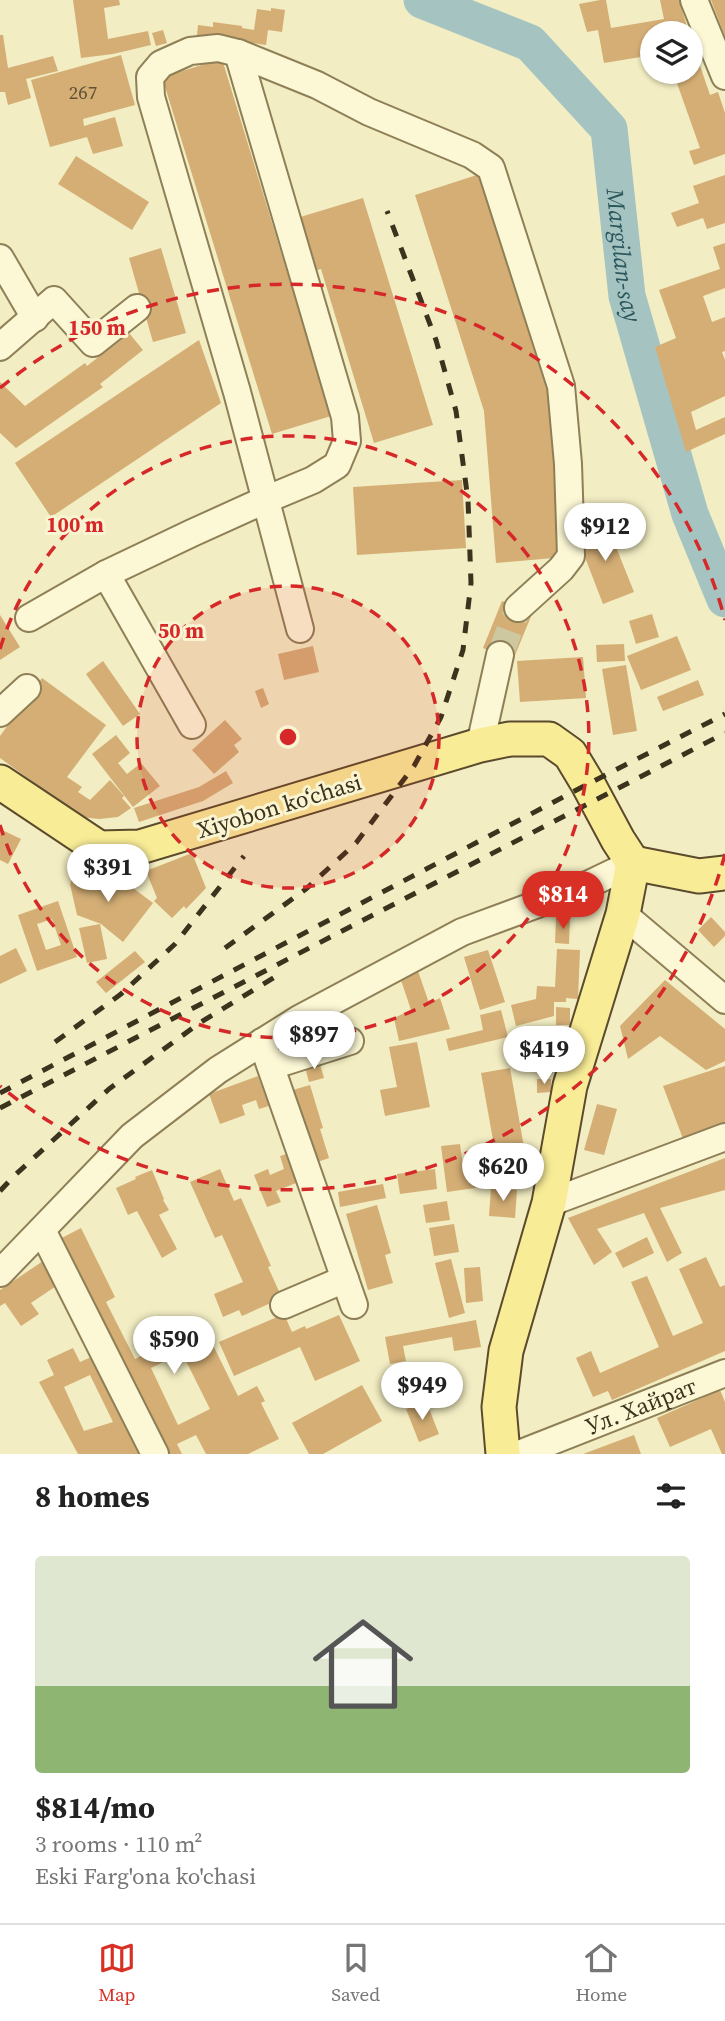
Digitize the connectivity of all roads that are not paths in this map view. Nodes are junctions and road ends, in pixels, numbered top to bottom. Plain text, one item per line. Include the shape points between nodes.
1 (694, 0) edge
2 (238, 53) junction
3 (725, 76) edge
4 (0, 258) edge
5 (137, 307) dead end
6 (35, 318) junction
7 (0, 347) edge
8 (265, 500) junction
9 (106, 575) junction
10 (518, 608) tunnel mouth
11 (29, 618) dead end
12 (300, 629) dead end
13 (500, 655) tunnel mouth
14 (27, 688) dead end
15 (0, 713) edge
16 (192, 725) dead end
17 (480, 746) junction
18 (0, 782) edge
19 (633, 863) junction
20 (725, 873) edge
21 (623, 914) junction
22 (725, 1000) edge
23 (350, 1041) dead end
24 (267, 1054) junction
25 (725, 1137) edge
26 (549, 1203) junction
27 (42, 1230) junction
28 (0, 1273) edge
29 (345, 1279) junction
30 (284, 1304) dead end
31 (354, 1305) dead end
32 (725, 1373) edge
33 (155, 1454) edge
34 (503, 1454) edge
35 (519, 1454) edge

1 - 3 street
2 - 8 street via 345,416 347,441 337,465 313,481
2 - 8 street via 218,48 190,51 161,64 150,77 151,97
2 - 10 street via 472,155 491,168 561,386 568,464 571,556
4 - 6 street
5 - 6 street via 93,343 54,300
6 - 7 street
8 - 9 street
8 - 12 street
9 - 11 street
9 - 16 street
13 - 17 street
14 - 15 street
17 - 18 main road, Xiyobon koʻchasi via 140,848 99,848
17 - 19 main road, Xiyobon koʻchasi via 510,739 548,739 570,754
19 - 20 main road via 699,876
19 - 21 main road
19 - 24 street via 582,888 462,932 299,1019
21 - 22 street
21 - 26 main road via 570,1086
23 - 24 street
24 - 27 street via 218,1070 132,1136
24 - 29 street
25 - 26 street
26 - 34 main road via 506,1351 499,1407
27 - 28 street
27 - 33 street
29 - 30 street
29 - 31 street
32 - 35 street, Ул. Хайрат

